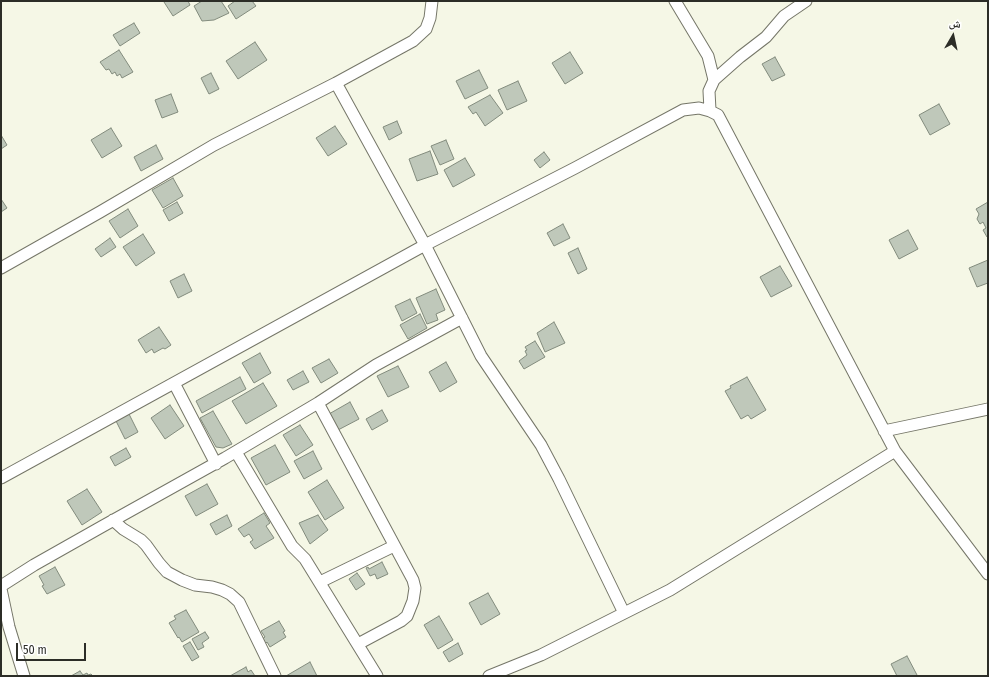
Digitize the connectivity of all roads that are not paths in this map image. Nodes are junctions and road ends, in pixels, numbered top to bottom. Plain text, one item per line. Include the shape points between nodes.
1 (432, 1) edge
2 (675, 1) edge
3 (806, 1) edge
4 (714, 80) junction
5 (336, 83) junction
6 (710, 110) junction
7 (424, 246) junction
8 (1, 268) edge
9 (462, 318) junction
10 (174, 383) junction
11 (318, 403) junction
12 (988, 409) edge
13 (884, 431) junction
14 (895, 451) junction
15 (236, 452) junction
16 (216, 464) junction
17 (1, 478) edge
18 (113, 520) junction
19 (394, 546) junction
20 (988, 574) edge
21 (320, 582) junction
22 (1, 588) edge
23 (624, 613) junction
24 (358, 644) junction
25 (24, 676) edge
26 (275, 676) edge
27 (377, 676) edge
28 (489, 676) edge

1 - 5 street via 430,18 420,35
2 - 4 street via 708,56
3 - 4 street via 784,16 766,37
4 - 6 street via 709,91
5 - 7 street
5 - 8 street via 214,145
6 - 7 street via 683,110
6 - 13 street via 718,115
7 - 9 street
7 - 10 street
9 - 11 street via 376,365
9 - 23 street via 491,372 544,451
10 - 16 street
10 - 17 street
11 - 15 street
11 - 19 street
12 - 13 street
13 - 14 street
14 - 20 street
14 - 23 street via 670,590
15 - 16 street
15 - 21 street via 292,546 305,559
16 - 18 street
18 - 22 street via 34,565
18 - 26 street via 141,540 168,572 195,585 222,590 239,602
19 - 21 street
19 - 24 street via 413,580 414,601 407,616 401,621
21 - 24 street
22 - 25 street via 8,627
23 - 28 street via 541,655
24 - 27 street

